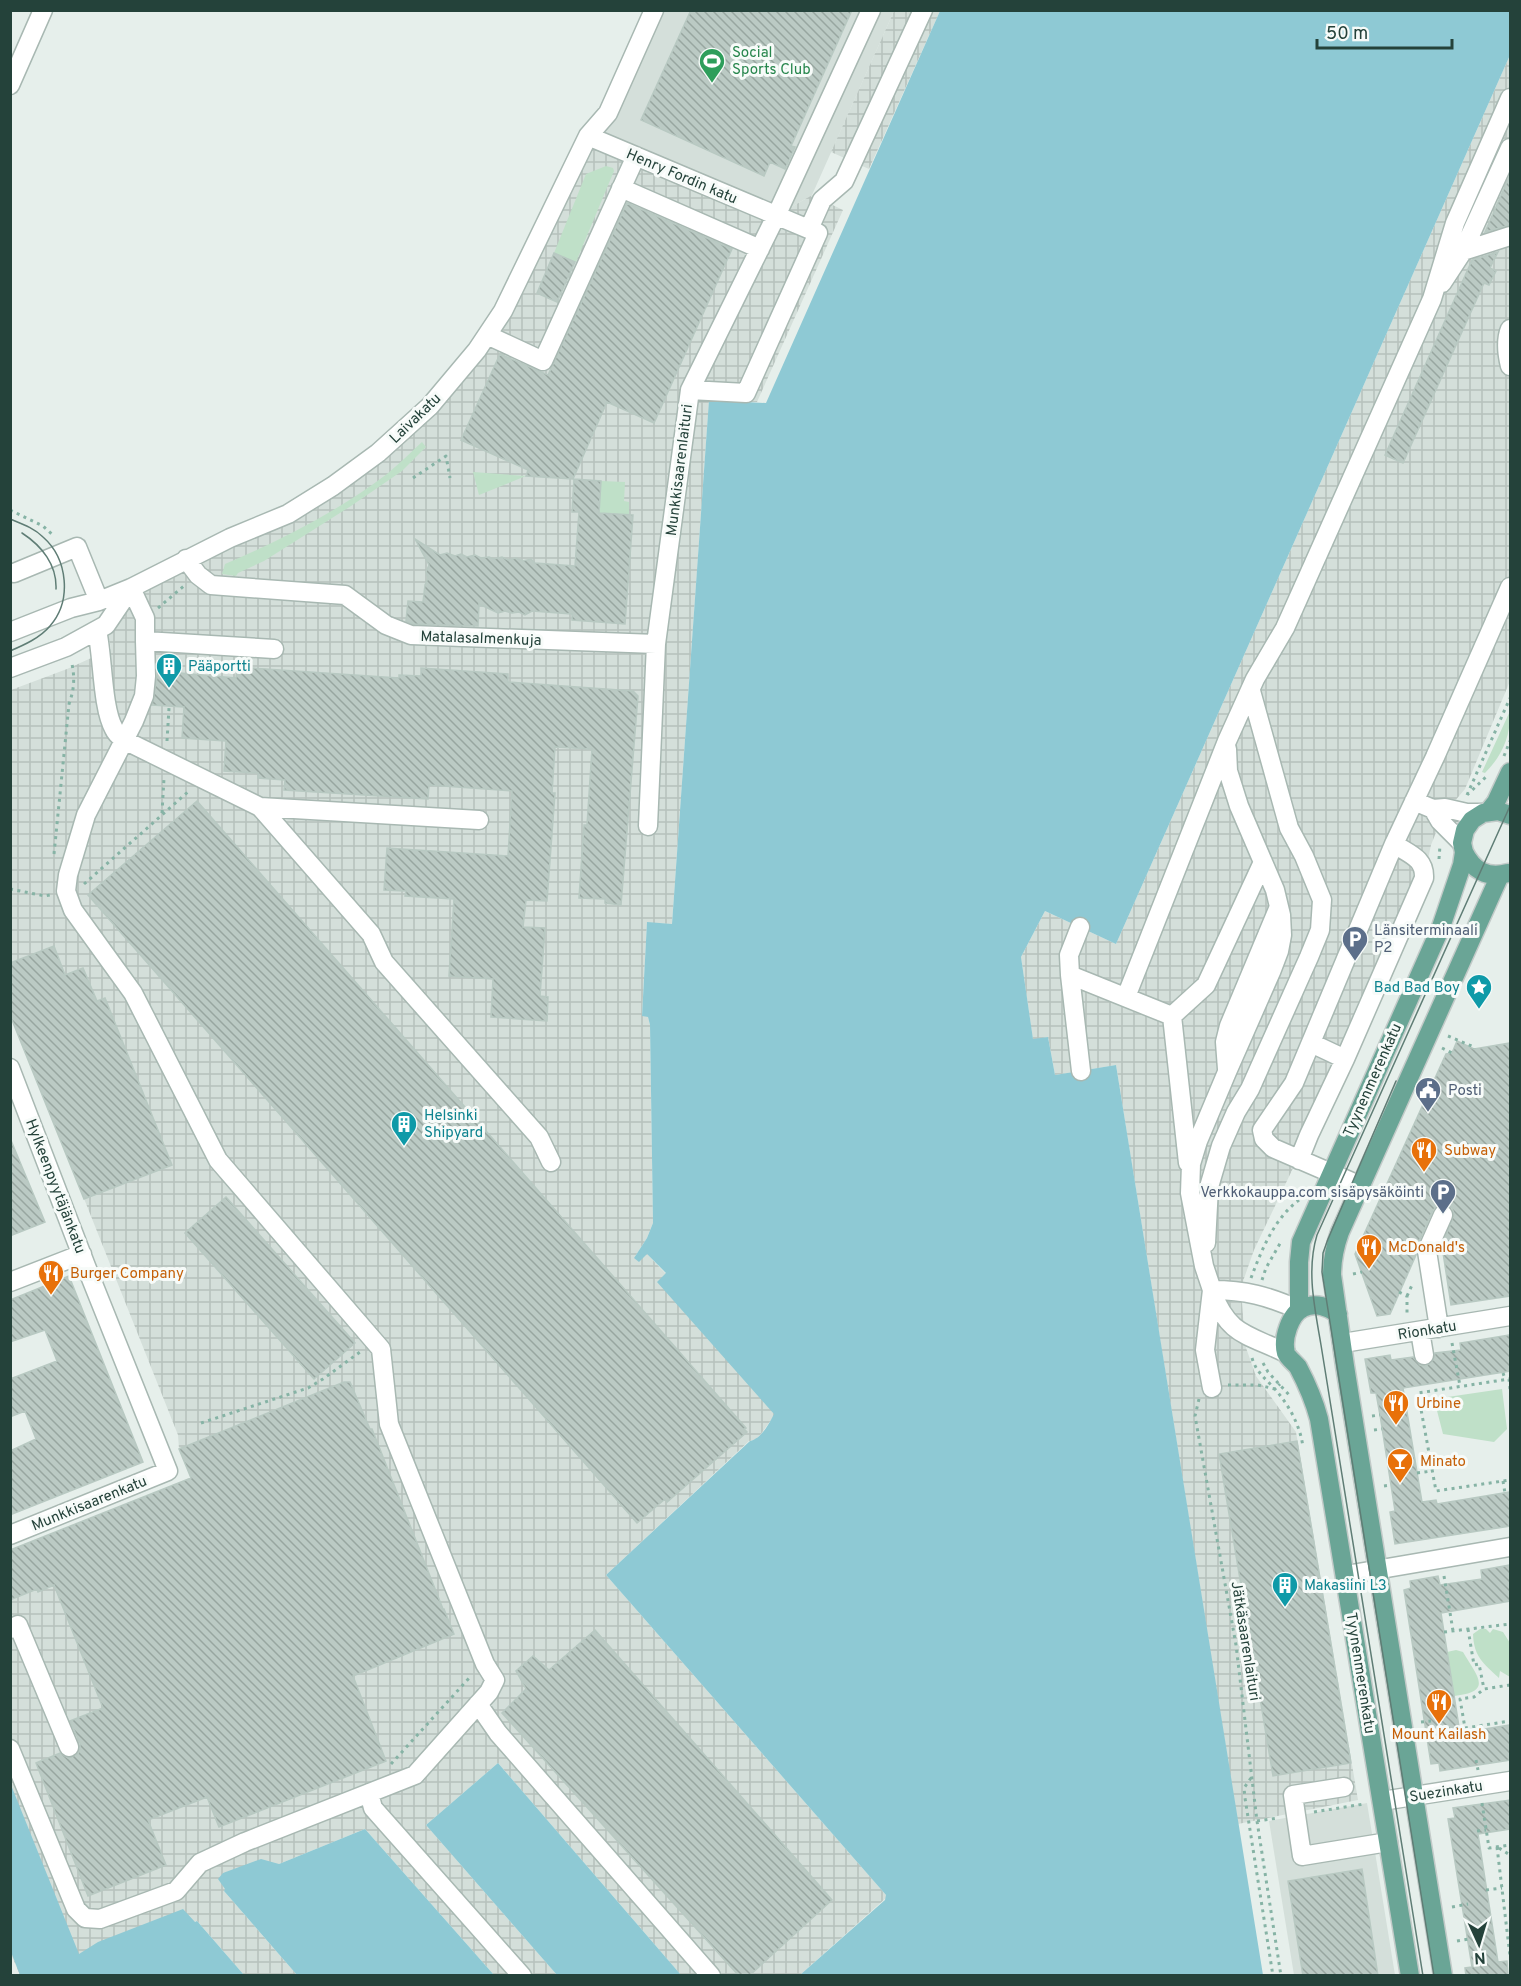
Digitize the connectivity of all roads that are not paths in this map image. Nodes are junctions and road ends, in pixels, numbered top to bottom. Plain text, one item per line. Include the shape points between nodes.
1 (43, 10) edge
2 (654, 10) edge
3 (871, 10) edge
4 (923, 10) edge
5 (10, 85) edge
6 (1510, 98) edge
7 (588, 136) junction
8 (1510, 148) edge
9 (636, 156) junction
10 (621, 188) junction
11 (776, 216) junction
12 (809, 229) junction
13 (1510, 236) edge
14 (760, 249) junction
15 (1463, 251) junction
16 (1432, 299) junction
17 (1510, 329) edge
18 (487, 335) junction
19 (1510, 366) edge
20 (690, 390) junction
21 (186, 559) junction
22 (14, 573) dead end
23 (1510, 587) edge
24 (131, 588) junction
25 (99, 601) junction
26 (97, 630) junction
27 (10, 632) edge
28 (145, 641) junction
29 (656, 644) junction
30 (274, 649) dead end
31 (10, 668) edge
32 (1251, 691) junction
33 (124, 740) junction
34 (1227, 741) junction
35 (1510, 772) edge
36 (1414, 801) junction
37 (260, 807) junction
38 (1433, 809) junction
39 (1486, 813) junction
40 (1510, 815) edge
41 (479, 820) dead end
42 (648, 826) dead end
43 (1394, 844) junction
44 (1463, 847) junction
45 (1263, 862) junction
46 (1505, 873) edge
47 (1080, 927) dead end
48 (1070, 975) junction
49 (1125, 998) junction
50 (1172, 1016) junction
51 (1311, 1043) junction
52 (1345, 1059) junction
53 (1081, 1071) dead end
54 (11, 1073) edge
55 (1299, 1160) junction
56 (550, 1162) dead end
57 (1330, 1173) junction
58 (1360, 1186) junction
59 (1190, 1193) junction
60 (1443, 1215) dead end
61 (82, 1254) junction
62 (1204, 1266) junction
63 (10, 1282) edge
64 (1212, 1290) junction
65 (1299, 1310) junction
66 (1338, 1314) junction
67 (1510, 1316) edge
68 (1439, 1328) junction
69 (1420, 1331) junction
70 (1343, 1343) junction
71 (1286, 1353) junction
72 (1424, 1355) dead end
73 (1212, 1388) road end
74 (168, 1471) joint
75 (10, 1534) edge
76 (1510, 1547) edge
77 (1377, 1570) junction
78 (1346, 1575) junction
79 (10, 1629) edge
80 (478, 1704) junction
81 (69, 1747) dead end
82 (10, 1749) edge
83 (1510, 1781) edge
84 (1344, 1787) dead end
85 (369, 1793) junction
86 (1413, 1796) junction
87 (1374, 1802) junction
88 (1388, 1842) junction
89 (522, 1976) edge
90 (711, 1976) edge
91 (1410, 1976) edge
92 (1443, 1976) edge

1 - 5 street
2 - 7 street, Laivakatu via 608,113
3 - 11 street, Munkkisaarenlaituri
4 - 12 street via 844,181 822,200
6 - 16 street via 1455,223
7 - 9 street, Henry Fordin katu
7 - 18 street, Laivakatu via 503,311
8 - 15 street
9 - 10 street
9 - 11 street, Henry Fordin katu
10 - 14 street
10 - 18 street via 543,361
11 - 12 street, Henry Fordin katu
11 - 14 street, Munkkisaarenlaituri
12 - 20 street via 819,233 746,393
13 - 15 street
14 - 20 street, Munkkisaarenlaituri
15 - 16 street
16 - 32 street via 1285,628
17 - 19 street
18 - 21 street, Laivakatu via 430,406 378,453 288,514
20 - 29 street, Munkkisaarenlaituri
21 - 24 street, Laivakatu
21 - 29 street, Matalasalmenkuja via 211,585 345,595 386,625 411,635
22 - 25 street via 77,547
23 - 36 street
24 - 25 street, Laivakatu
24 - 26 street, Laivakatu via 105,625
24 - 28 street via 145,618
25 - 27 street, Laivakatu
26 - 31 street, Laivakatu via 66,647
26 - 33 street via 109,717 115,732
28 - 30 street
28 - 33 street via 144,696
29 - 42 street, Munkkisaarenlaituri
32 - 34 street
32 - 62 street via 1289,828 1322,900 1320,930 1221,1146 1209,1187
33 - 37 street
33 - 80 street via 86,815 66,891 56,894 73,910 133,993 218,1160 381,1349 389,1424 485,1664 495,1680
34 - 45 street via 1228,771
34 - 49 street
35 - 39 main road, Tyynenmerenkatu via 1496,802
36 - 38 street
36 - 43 street
37 - 41 street
37 - 56 street via 371,934 384,962 538,1137
38 - 39 street
38 - 44 street
39 - 40 main road
39 - 44 main road, Tyynenmerenkatu via 1472,820 1465,830
43 - 51 street
43 - 52 street via 1421,861 1424,878
44 - 46 main road via 1470,864 1481,872
44 - 57 main road, Tyynenmerenkatu via 1459,876 1441,927
45 - 50 street via 1206,985
45 - 59 street via 1275,890 1282,935 1271,972 1198,1141 1191,1164
46 - 58 main road
47 - 48 street via 1069,955
48 - 49 street
48 - 53 street
49 - 50 street
50 - 59 street
51 - 52 street
51 - 55 street via 1289,1092 1262,1130 1273,1148
52 - 55 street
54 - 61 street, Hylkeenpyytäjänkatu
55 - 57 street
57 - 58 street
57 - 65 main road, Tyynenmerenkatu via 1301,1242
58 - 66 main road via 1334,1251 1332,1275
59 - 62 street
60 - 68 street via 1427,1251
61 - 63 street
61 - 74 street, Hylkeenpyytäjänkatu
62 - 64 street
64 - 65 street via 1259,1294
64 - 71 street via 1220,1312 1241,1334
64 - 73 street via 1205,1350
65 - 66 main road via 1315,1305
65 - 71 main road, Tyynenmerenkatu via 1289,1324
66 - 70 main road
67 - 68 street, Rionkatu
68 - 69 street, Rionkatu
69 - 70 street, Rionkatu
69 - 72 street
70 - 77 main road
71 - 78 main road, Tyynenmerenkatu via 1309,1389 1319,1419
74 - 75 street, Munkkisaarenkatu
76 - 77 street
77 - 78 street
77 - 86 main road
78 - 87 main road, Tyynenmerenkatu
79 - 81 street via 18,1625
80 - 85 street via 415,1775
80 - 90 street via 498,1733
82 - 85 street via 76,1909 85,1918 100,1919 176,1891 200,1863
83 - 86 street, Suezinkatu
84 - 88 street via 1293,1795 1302,1856
85 - 89 street via 373,1808
86 - 87 street, Suezinkatu
86 - 92 main road
87 - 88 main road, Tyynenmerenkatu
88 - 91 main road, Tyynenmerenkatu

